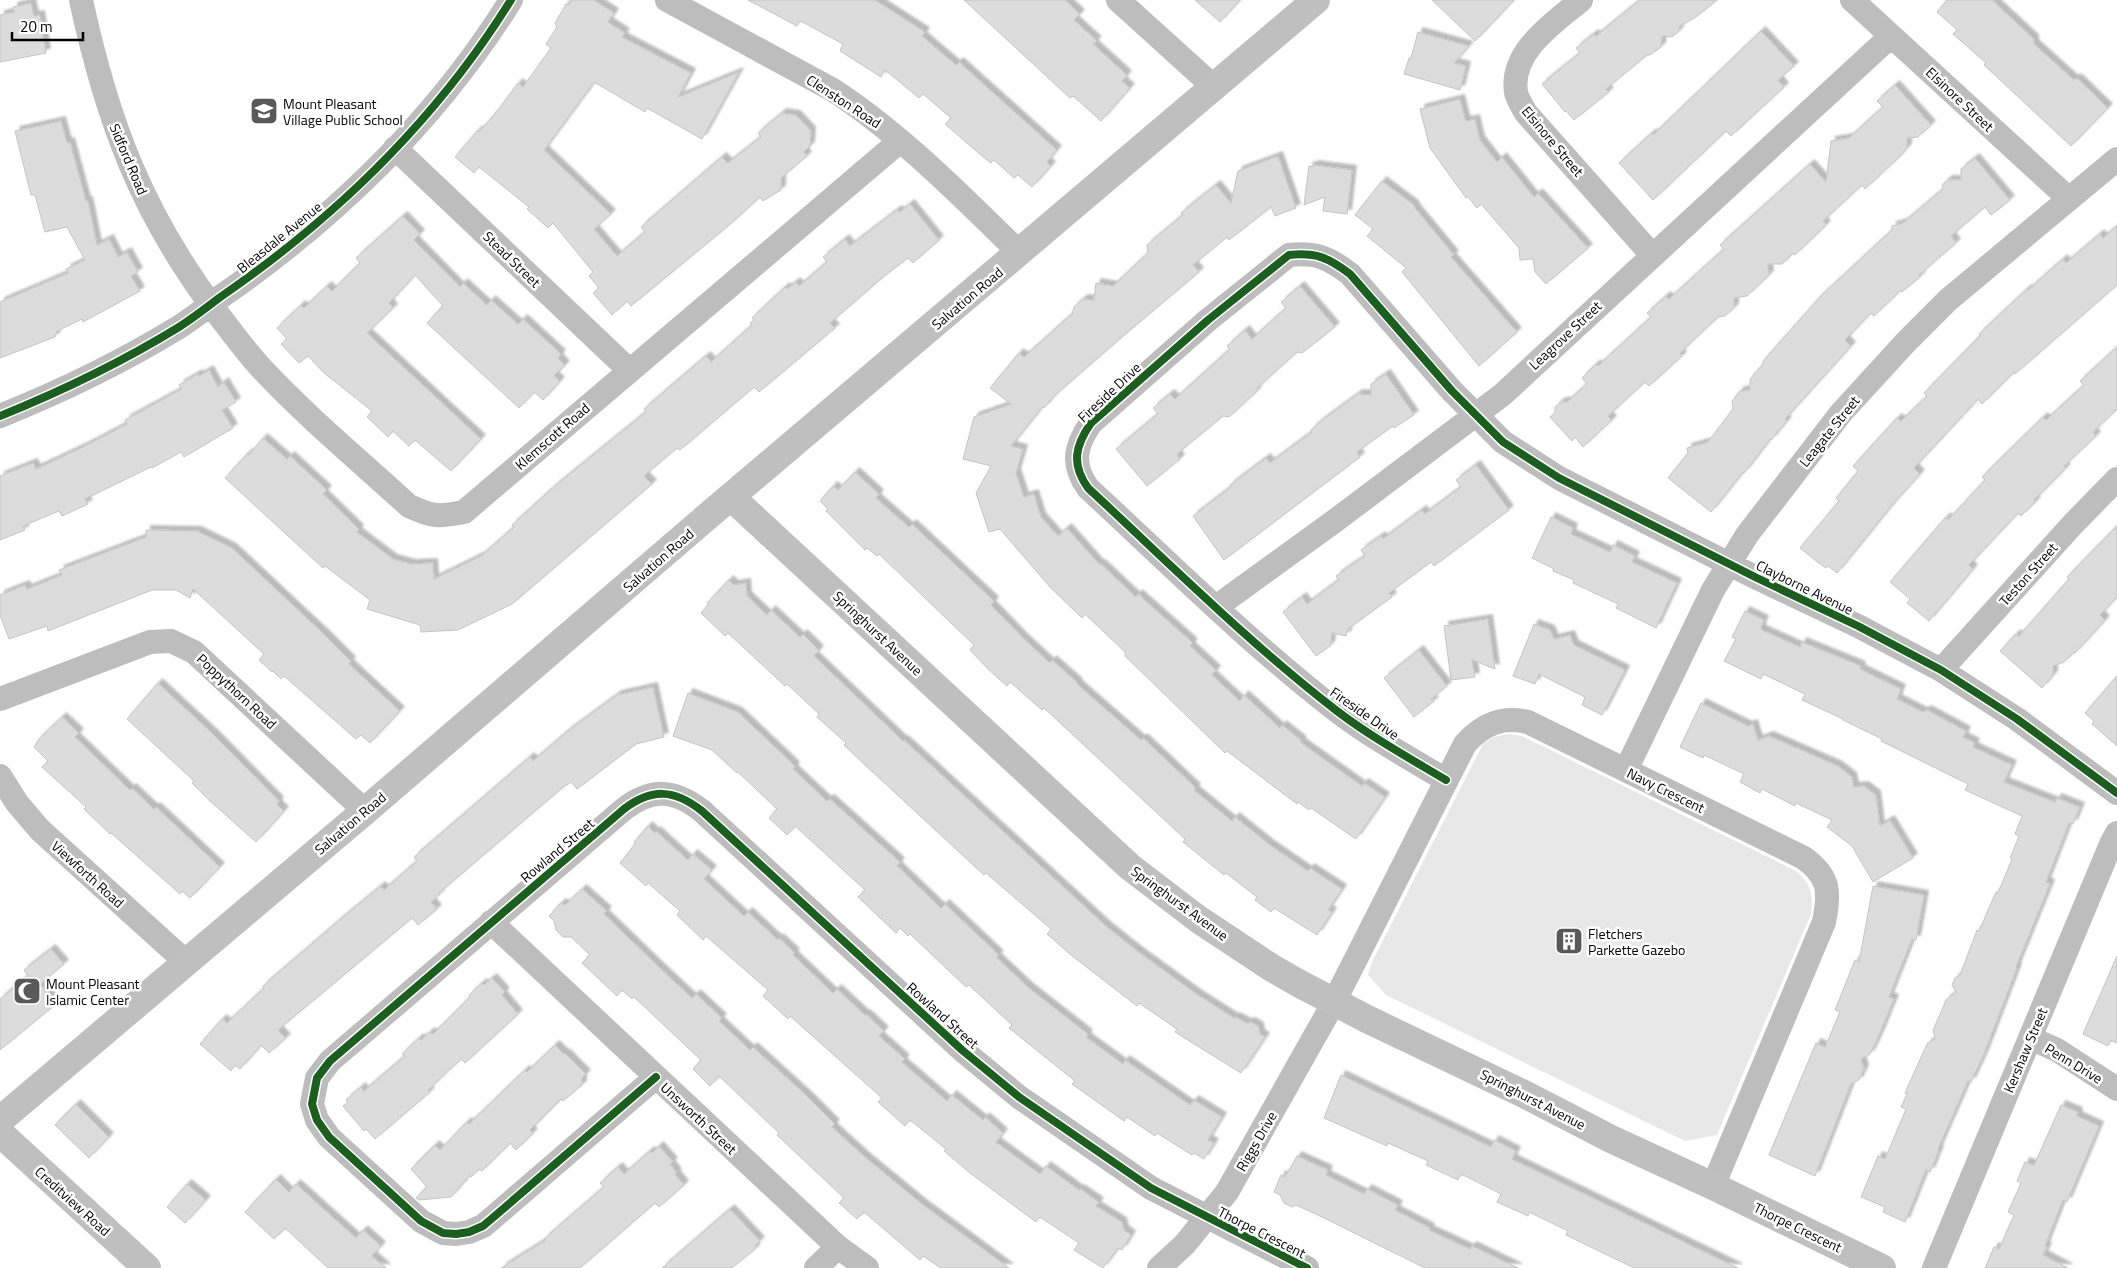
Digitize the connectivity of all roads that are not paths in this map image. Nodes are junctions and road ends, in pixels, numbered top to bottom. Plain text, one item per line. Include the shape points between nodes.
1 (82, 0) edge
2 (511, 0) edge
3 (667, 0) edge
4 (1118, 0) edge
5 (1316, 0) edge
6 (1581, 0) edge
7 (1852, 0) edge
8 (1891, 36) junction
9 (1214, 87) junction
10 (900, 141) junction
11 (395, 148) junction
12 (2117, 159) edge
13 (2068, 198) junction
14 (1020, 253) junction
15 (1652, 255) junction
16 (211, 304) junction
17 (629, 370) junction
18 (1475, 415) junction
19 (0, 416) edge
20 (2117, 479) edge
21 (731, 497) junction
22 (1729, 564) junction
23 (1216, 606) junction
24 (1941, 670) junction
25 (0, 699) edge
26 (1626, 770) junction
27 (0, 776) edge
28 (1446, 780) junction
29 (2117, 793) edge
30 (365, 811) junction
31 (2117, 833) edge
32 (491, 922) junction
33 (186, 962) junction
34 (1334, 1002) junction
35 (2030, 1038) junction
36 (656, 1077) junction
37 (2117, 1089) edge
38 (0, 1120) edge
39 (0, 1133) edge
40 (1713, 1186) junction
41 (1206, 1217) junction
42 (838, 1247) junction
43 (147, 1268) edge
44 (816, 1268) edge
45 (867, 1268) edge
46 (1159, 1268) edge
47 (1307, 1268) edge
48 (1882, 1268) edge
49 (1934, 1268) edge

1 - 16 street, Sidford Road via 102,86 132,170 170,246
2 - 11 street, Bleasdale Avenue via 463,68
3 - 10 street, Clenston Road via 833,90
4 - 9 street
5 - 9 street, Salvation Road
6 - 15 street, Elsinore Street via 1532,42 1516,76 1516,93 1526,113
7 - 8 street, Elsinore Street
8 - 13 street, Elsinore Street
8 - 15 street, Leagrove Street
9 - 14 street, Salvation Road
10 - 14 street, Clenston Road
10 - 17 street, Klemscott Road
11 - 16 street, Bleasdale Avenue via 301,238
11 - 17 street, Stead Street
12 - 13 street, Leagate Street
13 - 22 street, Leagate Street via 1948,300 1882,367 1835,421 1747,535
14 - 21 street, Salvation Road
15 - 18 street, Leagrove Street via 1502,395
16 - 17 street, Klemscott Road via 261,368 319,424 409,506 441,517 464,512
16 - 19 street, Bleasdale Avenue via 121,360 60,391
18 - 22 street, Clayborne Avenue via 1503,442 1559,478
18 - 23 street, Leagrove Street
18 - 23 street, Fireside Drive via 1350,274 1320,256 1305,253 1289,255 1208,320 1091,422 1078,446 1078,470 1088,488
20 - 24 street, Teston Street
21 - 30 street, Salvation Road
21 - 34 street, Springhurst Avenue via 1130,867 1198,919 1272,968
22 - 24 street, Clayborne Avenue
22 - 26 street, Leagate Street via 1713,590
23 - 28 street, Fireside Drive via 1338,712
24 - 29 street, Clayborne Avenue via 2017,719
25 - 30 street, Poppythorn Road via 150,642 171,641 194,652
26 - 28 street, Navy Crescent via 1528,722 1509,719 1476,731 1465,744
26 - 40 street, Navy Crescent via 1804,858 1826,879 1829,901 1824,922
27 - 33 street, Viewforth Road via 16,803 40,830
28 - 34 street, Navy Crescent
30 - 33 street, Salvation Road
31 - 35 street, Kershaw Street
32 - 36 street, Unsworth Street
32 - 36 street, Rowland Street via 323,1068 314,1087 312,1104 320,1125 329,1137 421,1221 443,1233 469,1232 496,1216
32 - 41 street, Rowland Street via 632,803 653,794 683,798 702,811 962,1050 1019,1097 1151,1188
33 - 38 street, Salvation Road
34 - 40 street, Springhurst Avenue via 1611,1140
34 - 41 street, Riggs Drive via 1227,1192
35 - 37 street, Penn Drive via 2057,1050
35 - 49 street, Kershaw Street
36 - 42 street, Unsworth Street
39 - 43 street, Creditview Road
40 - 48 street, Thorpe Crescent
41 - 46 street, Riggs Drive via 1185,1244
41 - 47 street, Thorpe Crescent
42 - 44 street
42 - 45 street, Unsworth Street

